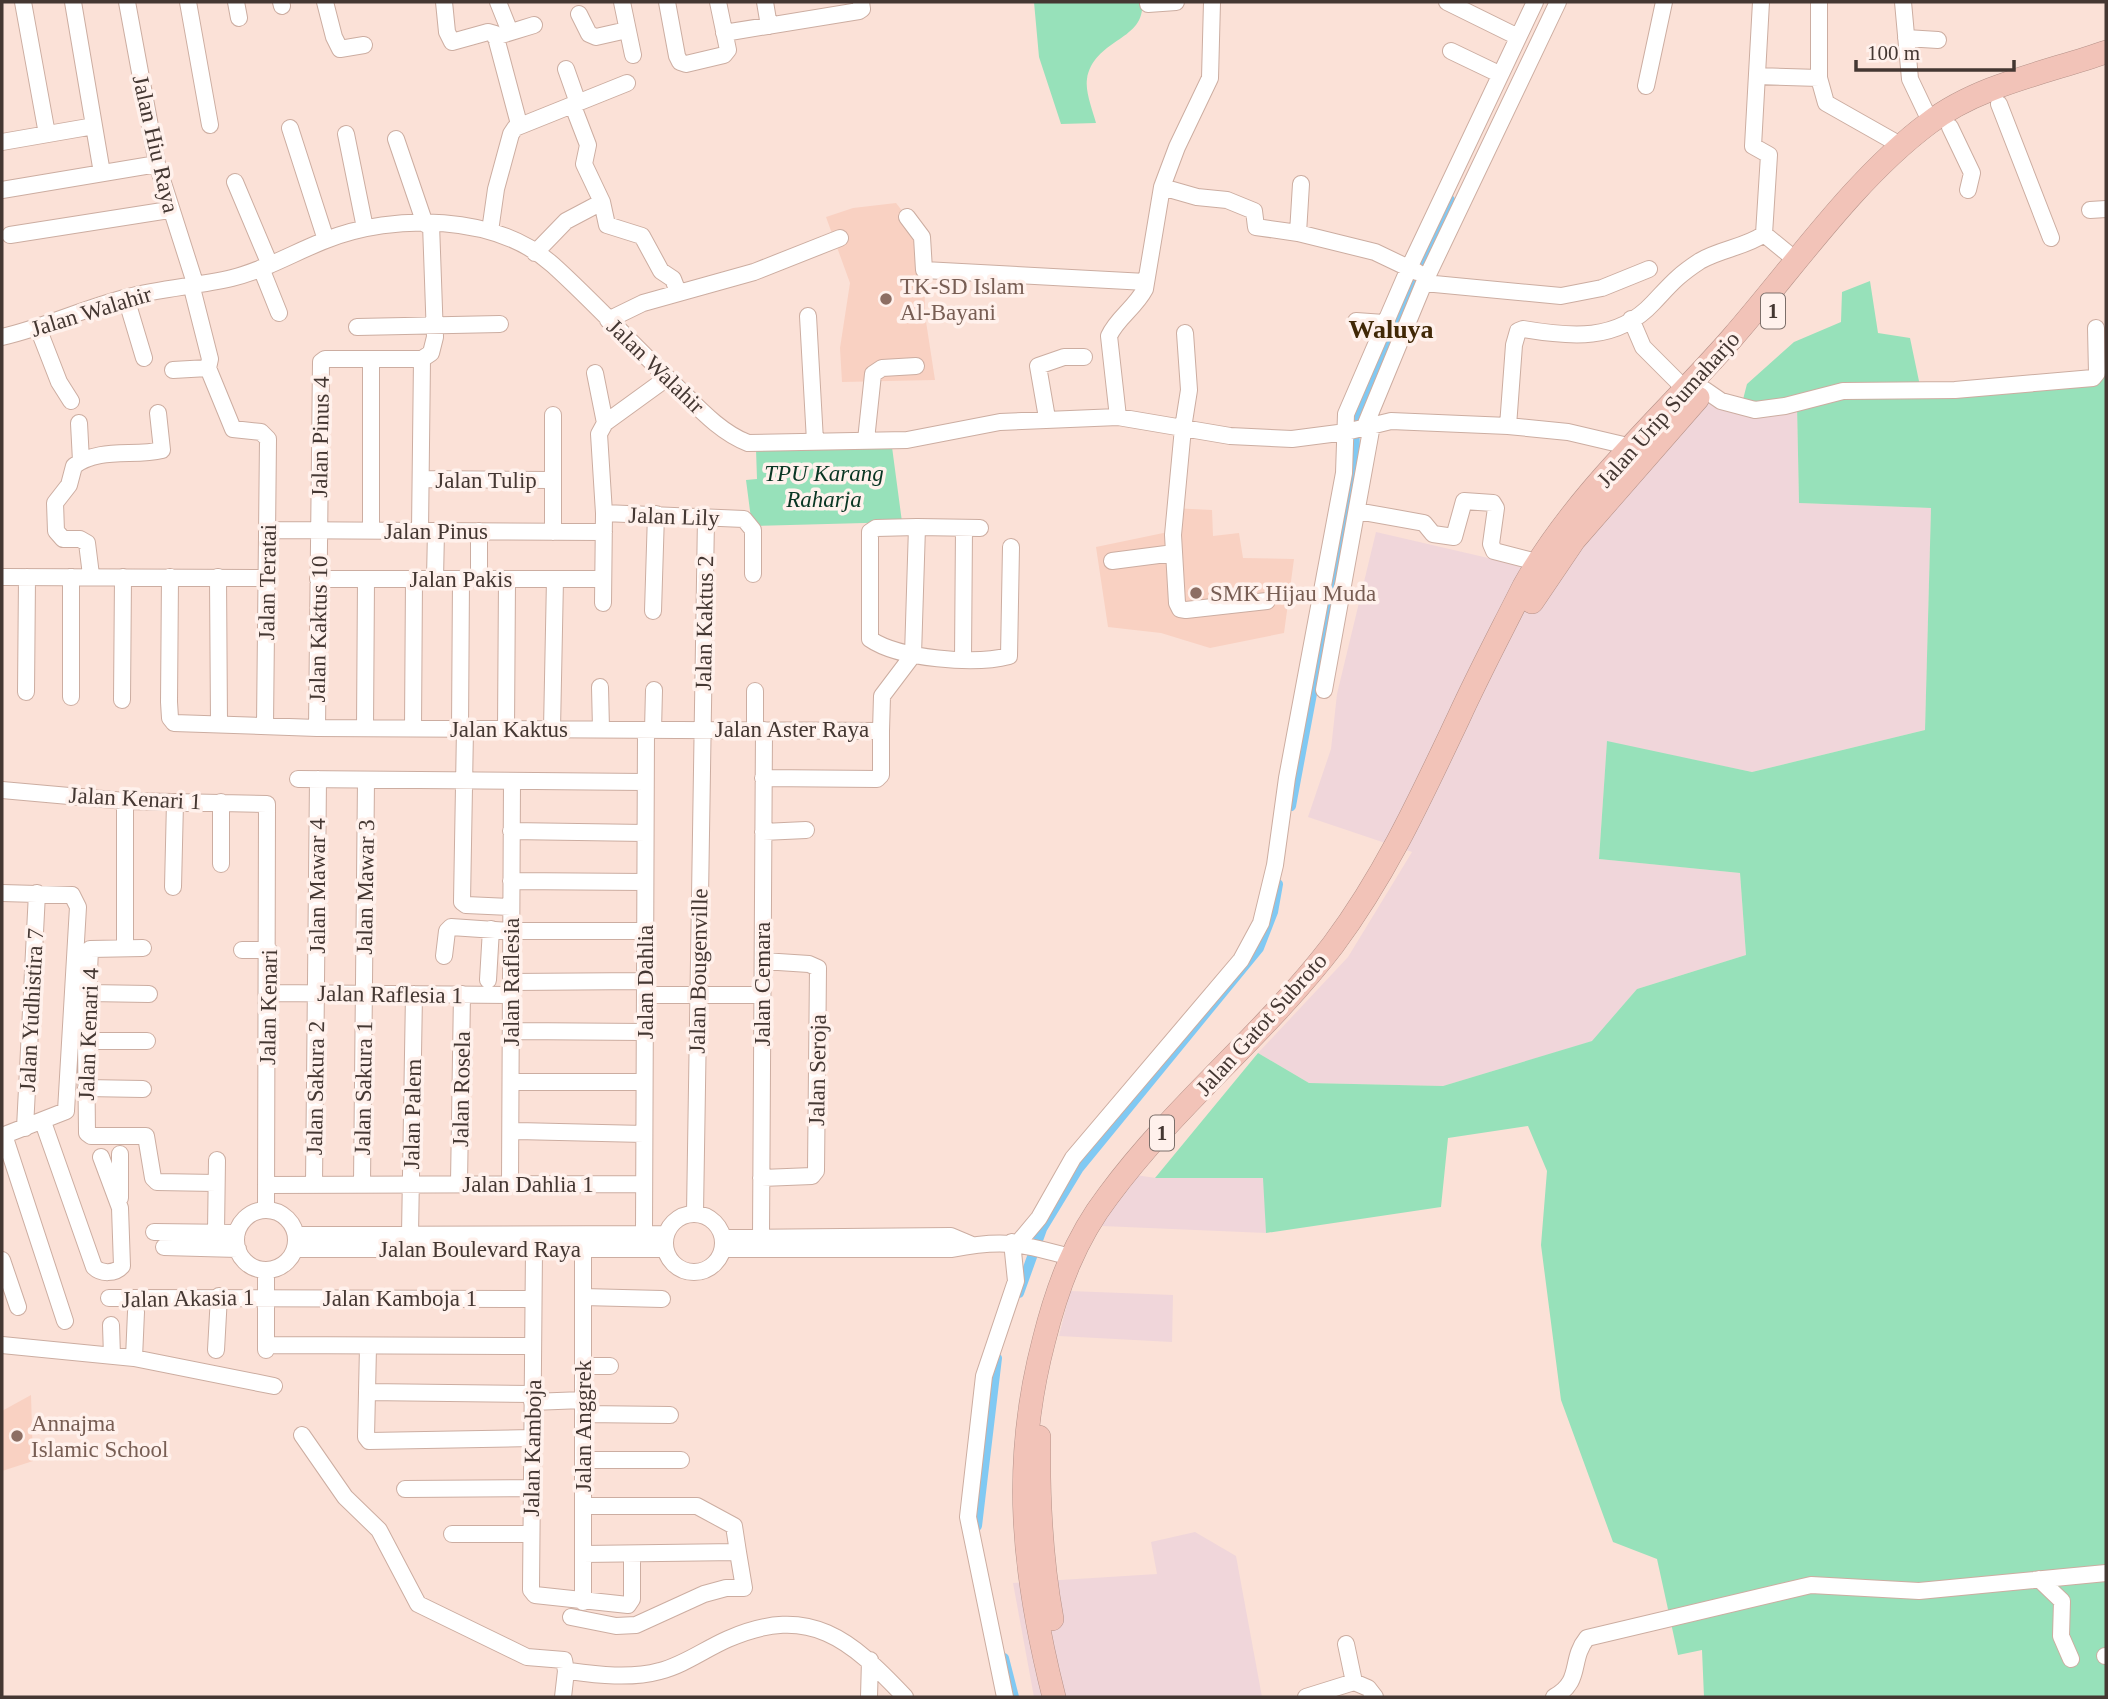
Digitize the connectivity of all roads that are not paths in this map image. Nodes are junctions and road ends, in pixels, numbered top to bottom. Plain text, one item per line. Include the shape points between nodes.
1 (23, 2) edge
2 (73, 2) edge
3 (127, 2) edge
4 (188, 2) edge
5 (325, 2) edge
6 (444, 2) edge
7 (498, 2) edge
8 (622, 2) edge
9 (667, 2) edge
10 (718, 2) edge
11 (765, 2) edge
12 (814, 2) edge
13 (861, 2) edge
14 (1177, 2) edge
15 (1212, 2) edge
16 (1447, 2) edge
17 (1535, 2) edge
18 (1558, 2) edge
19 (1664, 2) edge
20 (1761, 2) edge
21 (1819, 2) edge
22 (1903, 2) edge
23 (1148, 4) dead end
24 (579, 14) dead end
25 (818, 19) junction
26 (534, 25) dead end
27 (769, 26) junction
28 (627, 30) junction
29 (724, 33) junction
30 (503, 35) junction
31 (1516, 36) junction
32 (1906, 38) junction
33 (1938, 40) dead end
34 (364, 45) dead end
35 (1451, 51) dead end
36 (2106, 52) edge
37 (633, 55) dead end
38 (2106, 67) edge
39 (566, 69) dead end
40 (1499, 74) junction
41 (1757, 76) junction
42 (1819, 78) junction
43 (627, 83) dead end
44 (1646, 86) dead end
45 (1999, 104) junction
46 (575, 105) junction
47 (519, 124) junction
48 (1940, 124) junction
49 (210, 125) dead end
50 (94, 126) junction
51 (290, 128) dead end
52 (47, 134) junction
53 (346, 134) dead end
54 (396, 139) dead end
55 (2, 142) edge
56 (1902, 146) junction
57 (157, 164) junction
58 (102, 173) junction
59 (235, 182) dead end
60 (1301, 184) dead end
61 (1162, 187) junction
62 (1968, 190) dead end
63 (2, 191) edge
64 (602, 202) junction
65 (169, 210) junction
66 (907, 217) dead end
67 (428, 224) junction
68 (365, 228) junction
69 (490, 231) junction
70 (1298, 233) junction
71 (1764, 234) junction
72 (10, 235) dead end
73 (840, 238) dead end
74 (2051, 239) dead end
75 (326, 240) junction
76 (535, 253) junction
77 (1797, 261) junction
78 (265, 267) junction
79 (1649, 269) dead end
80 (1420, 275) junction
81 (1146, 282) junction
82 (193, 283) junction
83 (678, 292) junction
84 (126, 298) junction
85 (279, 313) dead end
86 (808, 316) dead end
87 (1631, 319) junction
88 (608, 320) junction
89 (1356, 321) dead end
90 (1384, 323) junction
91 (500, 324) dead end
92 (357, 327) dead end
93 (436, 327) junction
94 (38, 328) junction
95 (2096, 328) dead end
96 (1185, 333) dead end
97 (2, 337) edge
98 (1084, 357) dead end
99 (144, 358) dead end
100 (371, 359) junction
101 (422, 359) junction
102 (916, 366) dead end
103 (208, 368) junction
104 (173, 370) dead end
105 (594, 373) dead end
106 (667, 378) junction
107 (1695, 390) junction
108 (71, 401) dead end
109 (158, 413) dead end
110 (553, 415) dead end
111 (1118, 417) junction
112 (1046, 418) junction
113 (79, 423) dead end
114 (605, 423) junction
115 (1508, 426) junction
116 (1183, 428) junction
117 (1358, 428) junction
118 (268, 439) joint
119 (866, 440) junction
120 (815, 441) junction
121 (1632, 447) junction
122 (81, 461) junction
123 (1354, 475) junction
124 (421, 479) junction
125 (551, 480) junction
126 (1357, 511) junction
127 (604, 513) junction
128 (656, 514) junction
129 (706, 517) junction
130 (917, 527) junction
131 (1345, 527) junction
132 (268, 530) junction
133 (319, 530) junction
134 (371, 531) junction
135 (428, 531) junction
136 (479, 531) junction
137 (553, 532) junction
138 (604, 532) junction
139 (1011, 547) dead end
140 (1174, 553) junction
141 (1112, 561) dead end
142 (1537, 562) junction
143 (753, 574) dead end
144 (91, 575) junction
145 (2, 577) edge
146 (27, 577) junction
147 (71, 577) junction
148 (123, 577) junction
149 (170, 577) junction
150 (218, 577) junction
151 (268, 578) junction
152 (318, 579) junction
153 (366, 579) junction
154 (414, 579) junction
155 (435, 579) junction
156 (461, 579) junction
157 (478, 579) junction
158 (507, 579) junction
159 (555, 579) junction
160 (603, 579) junction
161 (1267, 601) dead end
162 (603, 603) dead end
163 (653, 611) dead end
164 (1504, 639) junction
165 (913, 655) junction
166 (963, 659) junction
167 (600, 687) dead end
168 (654, 690) dead end
169 (1324, 690) dead end
170 (755, 691) dead end
171 (26, 692) dead end
172 (71, 697) dead end
173 (122, 700) dead end
174 (219, 723) junction
175 (265, 725) junction
176 (317, 728) junction
177 (365, 728) junction
178 (413, 728) junction
179 (462, 729) junction
180 (506, 729) junction
181 (552, 729) junction
182 (601, 729) junction
183 (702, 729) junction
184 (649, 730) junction
185 (760, 730) junction
186 (881, 731) junction
187 (763, 778) junction
188 (298, 779) dead end
189 (318, 779) junction
190 (366, 780) junction
191 (464, 780) junction
192 (512, 781) junction
193 (645, 782) junction
194 (2, 790) edge
195 (125, 801) junction
196 (175, 802) junction
197 (221, 802) junction
198 (267, 804) joint
199 (806, 830) dead end
200 (512, 831) junction
201 (763, 832) junction
202 (645, 833) junction
203 (221, 863) dead end
204 (511, 881) junction
205 (645, 882) junction
206 (173, 887) dead end
207 (2, 892) edge
208 (37, 893) junction
209 (511, 907) junction
210 (491, 929) junction
211 (511, 931) junction
212 (645, 931) junction
213 (125, 947) junction
214 (144, 948) dead end
215 (242, 950) dead end
216 (269, 950) junction
217 (444, 956) dead end
218 (762, 961) junction
219 (488, 980) dead end
220 (511, 988) junction
221 (645, 988) junction
222 (268, 992) junction
223 (89, 993) junction
224 (316, 993) junction
225 (364, 993) junction
226 (149, 994) dead end
227 (414, 994) junction
228 (462, 994) junction
229 (697, 995) junction
230 (762, 995) junction
231 (516, 1031) dead end
232 (644, 1032) junction
233 (86, 1041) junction
234 (147, 1041) dead end
235 (516, 1082) dead end
236 (644, 1083) junction
237 (86, 1088) junction
238 (143, 1089) dead end
239 (43, 1122) junction
240 (25, 1128) junction
241 (517, 1131) dead end
242 (644, 1134) junction
243 (3, 1135) edge
244 (120, 1153) dead end
245 (101, 1157) dead end
246 (217, 1160) dead end
247 (761, 1178) junction
248 (216, 1183) junction
249 (412, 1183) junction
250 (459, 1183) junction
251 (314, 1184) junction
252 (362, 1184) junction
253 (510, 1184) junction
254 (644, 1184) junction
255 (266, 1185) junction
256 (120, 1208) junction
257 (266, 1210) junction
258 (695, 1213) junction
259 (216, 1231) junction
260 (154, 1232) dead end
261 (644, 1234) junction
262 (410, 1235) junction
263 (761, 1237) junction
264 (237, 1241) junction
265 (296, 1242) junction
266 (665, 1242) junction
267 (723, 1243) junction
268 (1018, 1243) junction
269 (970, 1244) junction
270 (164, 1247) dead end
271 (534, 1250) junction
272 (583, 1250) junction
273 (1070, 1258) junction
274 (2, 1260) edge
275 (266, 1270) junction
276 (219, 1296) junction
277 (170, 1297) junction
278 (267, 1297) junction
279 (583, 1297) junction
280 (108, 1298) dead end
281 (533, 1299) junction
282 (662, 1299) dead end
283 (18, 1307) dead end
284 (136, 1312) dead end
285 (170, 1314) dead end
286 (65, 1321) dead end
287 (111, 1325) dead end
288 (2, 1345) edge
289 (533, 1346) junction
290 (368, 1348) junction
291 (216, 1350) dead end
292 (112, 1356) junction
293 (134, 1358) junction
294 (583, 1366) junction
295 (610, 1366) dead end
296 (274, 1386) dead end
297 (367, 1392) junction
298 (532, 1398) junction
299 (583, 1407) junction
300 (670, 1415) dead end
301 (302, 1435) dead end
302 (532, 1438) junction
303 (681, 1460) dead end
304 (583, 1461) junction
305 (531, 1488) junction
306 (405, 1489) dead end
307 (583, 1506) junction
308 (452, 1534) dead end
309 (531, 1534) junction
310 (738, 1552) junction
311 (583, 1554) junction
312 (632, 1555) junction
313 (2106, 1573) edge
314 (2039, 1579) junction
315 (583, 1602) junction
316 (571, 1617) dead end
317 (1346, 1644) dead end
318 (2071, 1659) dead end
319 (870, 1660) junction
320 (566, 1671) junction
321 (1354, 1682) junction
322 (563, 1697) edge
323 (869, 1697) edge
324 (905, 1697) edge
325 (1005, 1697) edge
326 (1055, 1697) edge
327 (1070, 1697) edge
328 (1306, 1697) edge
329 (1376, 1697) edge
330 (1554, 1697) edge

1 - 52 street
2 - 50 street
3 - 57 street, Jalan Hiu Raya
4 - 49 street
5 - 34 street via 340,49
6 - 30 street via 452,42 488,32
7 - 30 street
8 - 28 street
9 - 29 street via 680,62 724,55 728,50
10 - 29 street
11 - 27 street
12 - 25 street
13 - 25 street via 861,11
14 - 23 street
15 - 61 street via 1210,78
16 - 31 street
17 - 31 street
18 - 80 street
19 - 44 street
20 - 41 street
21 - 42 street
22 - 32 street
24 - 28 street via 589,34 596,37
25 - 27 street
26 - 30 street
27 - 29 street
28 - 37 street
30 - 47 street
31 - 40 street
32 - 33 street
32 - 48 street via 1910,79
35 - 40 street
36 - 48 highway, Jalan Urip Sumaharjo / 1 via 1969,100
38 - 45 highway, Jalan Urip Sumaharjo / 1
39 - 46 street
40 - 80 street
41 - 42 street
41 - 71 street via 1753,146 1769,155
42 - 56 street via 1831,107
43 - 46 street
45 - 48 highway, Jalan Urip Sumaharjo / 1
45 - 74 street
46 - 47 street
46 - 64 street via 588,145 584,164
47 - 69 street via 510,134
48 - 56 highway, Jalan Urip Sumaharjo / 1
48 - 62 street via 1972,173
48 - 107 highway, Jalan Urip Sumaharjo / 1
50 - 52 street
50 - 58 street
51 - 75 street
52 - 55 street
53 - 68 street
54 - 67 street
56 - 77 highway, Jalan Urip Sumaharjo / 1
57 - 58 street
57 - 65 street, Jalan Hiu Raya
58 - 63 street
59 - 78 street
60 - 70 street
61 - 70 street via 1236,203 1254,211 1256,227
61 - 81 street
64 - 76 street via 566,221
64 - 83 street via 607,225 642,236
65 - 72 street
65 - 82 street, Jalan Hiu Raya
66 - 81 street via 922,237 924,270
67 - 68 street, Jalan Walahir
67 - 69 street, Jalan Walahir
67 - 93 street
68 - 75 street, Jalan Walahir
69 - 76 street, Jalan Walahir
70 - 80 street via 1375,253
71 - 77 street
71 - 87 street via 1708,256
73 - 83 street via 754,272
75 - 78 street, Jalan Walahir
76 - 88 street, Jalan Walahir
77 - 107 highway, Jalan Urip Sumaharjo / 1
78 - 82 street, Jalan Walahir via 232,278
78 - 85 street
79 - 80 street via 1602,288 1561,296
80 - 90 street
80 - 117 street
81 - 111 street via 1138,302 1109,337
82 - 84 street, Jalan Walahir
82 - 103 street, Jalan Hiu Raya via 210,359
83 - 88 street
84 - 94 street, Jalan Walahir
84 - 99 street
86 - 120 street
87 - 107 street via 1643,347
87 - 115 street via 1600,334 1570,337 1518,331
88 - 106 street, Jalan Walahir
89 - 90 street
90 - 117 street via 1346,414
91 - 93 street
92 - 93 street
93 - 101 street via 434,346
94 - 97 street, Jalan Walahir
94 - 108 street
95 - 107 street via 2097,373 2093,378 1955,390 1843,391 1755,410
96 - 116 street via 1189,390
98 - 112 street via 1064,357 1038,366
100 - 101 street, Jalan Pinus 4
100 - 133 street, Jalan Pinus 4 via 321,362
100 - 134 street
101 - 124 street
102 - 119 street via 882,368 873,374
103 - 104 street
103 - 118 street, Jalan Hiu Raya via 233,429 261,432
105 - 114 street
106 - 114 street
106 - 120 street, Jalan Walahir via 738,439
107 - 121 highway, Jalan Urip Sumaharjo / 1
107 - 164 highway, Jalan Urip Sumaharjo / 1 via 1567,548
109 - 122 street via 162,450
110 - 125 street
111 - 112 street, Jalan Walahir
111 - 116 street, Jalan Walahir
112 - 119 street, Jalan Walahir via 1000,422 933,437
113 - 122 street
114 - 127 street via 599,435
115 - 117 street, Jalan Walahir via 1415,421
115 - 121 street, Jalan Walahir via 1568,432
116 - 117 street, Jalan Walahir via 1292,439
116 - 140 street
117 - 123 street
117 - 123 street
118 - 132 street, Jalan Teratai
119 - 120 street, Jalan Walahir
121 - 142 highway, Jalan Urip Sumaharjo / 1
122 - 144 street via 74,466 69,485 53,509 58,535 87,543
123 - 126 street
123 - 131 street
124 - 125 street, Jalan Tulip
124 - 135 street
125 - 137 street
126 - 131 street
126 - 142 street via 1422,522 1433,534 1454,537 1464,501 1493,503 1494,551
127 - 128 street, Jalan Lily
127 - 138 street
128 - 129 street, Jalan Lily
128 - 163 street
129 - 143 street, Jalan Lily via 744,519 753,530
129 - 183 street, Jalan Kaktus 2
130 - 165 street
130 - 165 street via 876,527 870,532 870,639
130 - 166 street via 972,528
131 - 169 street
131 - 268 street via 1287,778 1275,865 1258,931 1241,960 1073,1158 1039,1218
132 - 133 street, Jalan Pinus
132 - 151 street, Jalan Teratai
133 - 134 street, Jalan Pinus
133 - 152 street, Jalan Kaktus 10
134 - 135 street, Jalan Pinus
135 - 136 street, Jalan Pinus
135 - 155 street
136 - 137 street, Jalan Pinus
136 - 157 street
137 - 138 street, Jalan Pinus
138 - 160 street
139 - 166 street via 1010,653 1007,657
140 - 141 street
140 - 161 street via 1180,608
142 - 164 highway, Jalan Urip Sumaharjo / 1
144 - 147 street
144 - 148 street
145 - 146 street
146 - 147 street
146 - 171 street
147 - 172 street
148 - 149 street
148 - 173 street
149 - 150 street
149 - 174 street, Jalan Kaktus via 169,702 173,723
150 - 151 street
150 - 174 street
151 - 175 street, Jalan Teratai
152 - 153 street, Jalan Pakis
152 - 176 street, Jalan Kaktus 10
153 - 154 street, Jalan Pakis
153 - 177 street
154 - 155 street, Jalan Pakis
154 - 178 street
155 - 156 street, Jalan Pakis
156 - 157 street, Jalan Pakis
156 - 179 street
157 - 158 street, Jalan Pakis
158 - 159 street, Jalan Pakis
158 - 180 street
159 - 160 street, Jalan Pakis
159 - 181 street
160 - 162 street
164 - 273 highway, Jalan Gatot Subroto / 1 via 1404,834 1360,907 1315,966 1109,1193
164 - 327 highway, Jalan Gatot Subroto / 1 via 1417,841 1376,907 1284,1023 1182,1130 1121,1203 1082,1266 1043,1395 1038,1491 1045,1576
165 - 166 street
165 - 186 street, Jalan Aster Raya via 882,696
167 - 182 street
168 - 184 street, Jalan Dahlia
170 - 185 street, Jalan Cemara
174 - 175 street, Jalan Kaktus
175 - 176 street, Jalan Kaktus
176 - 177 street, Jalan Kaktus
177 - 178 street, Jalan Kaktus
178 - 179 street, Jalan Kaktus
179 - 180 street, Jalan Kaktus
179 - 191 street
180 - 181 street, Jalan Kaktus
181 - 182 street, Jalan Kaktus
182 - 184 street, Jalan Kaktus
183 - 184 street, Jalan Kaktus
183 - 185 street, Jalan Aster Raya
183 - 229 street, Jalan Bougenville
184 - 193 street, Jalan Dahlia
185 - 186 street, Jalan Aster Raya
185 - 187 street, Jalan Cemara
186 - 187 street via 881,775 877,779
187 - 201 street, Jalan Cemara
188 - 189 street
189 - 190 street
189 - 224 street, Jalan Mawar 4
190 - 191 street
190 - 225 street, Jalan Mawar 3
191 - 192 street
191 - 209 street via 462,902
192 - 193 street
192 - 200 street, Jalan Raflesia
193 - 202 street, Jalan Dahlia
194 - 195 street, Jalan Kenari 1
195 - 196 street, Jalan Kenari 1
195 - 213 street, Jalan Kenari 4
196 - 197 street, Jalan Kenari 1
196 - 206 street
197 - 198 street, Jalan Kenari 1
197 - 203 street
198 - 216 street, Jalan Kenari
199 - 201 street
200 - 202 street
200 - 204 street, Jalan Raflesia
201 - 218 street, Jalan Cemara
202 - 205 street, Jalan Dahlia
204 - 205 street
204 - 209 street, Jalan Raflesia
205 - 212 street, Jalan Dahlia
207 - 208 street
208 - 239 street via 72,895 78,907 66,1109
208 - 240 street, Jalan Yudhistira 7
209 - 211 street, Jalan Raflesia
210 - 211 street
210 - 217 street via 450,927
210 - 219 street
211 - 212 street
211 - 220 street, Jalan Raflesia
212 - 221 street, Jalan Dahlia
213 - 214 street
213 - 223 street, Jalan Kenari 4 via 90,949
215 - 216 street
216 - 222 street, Jalan Kenari
218 - 230 street, Jalan Cemara
218 - 247 street, Jalan Seroja via 818,968 816,1171 812,1176
220 - 221 street, Jalan Raflesia 1
220 - 228 street, Jalan Raflesia 1
220 - 253 street, Jalan Raflesia
221 - 229 street, Jalan Raflesia 1
221 - 232 street, Jalan Dahlia
222 - 224 street, Jalan Raflesia 1
222 - 255 street, Jalan Kenari
223 - 226 street
223 - 233 street, Jalan Kenari 4
224 - 225 street, Jalan Raflesia 1
224 - 251 street, Jalan Sakura 2
225 - 227 street, Jalan Raflesia 1
225 - 252 street, Jalan Sakura 1
227 - 228 street, Jalan Raflesia 1
227 - 249 street, Jalan Palem
228 - 250 street, Jalan Rosela
229 - 230 street, Jalan Raflesia 1
229 - 258 street, Jalan Bougenville
230 - 247 street, Jalan Cemara
231 - 232 street
232 - 236 street, Jalan Dahlia
233 - 234 street
233 - 237 street, Jalan Kenari 4
235 - 236 street
236 - 242 street, Jalan Dahlia
237 - 238 street
237 - 248 street, Jalan Kenari 4 via 89,1136 146,1136 157,1182
239 - 240 street
239 - 256 street, Jalan Yudhistira 7 via 94,1267 101,1272 115,1272 122,1266
240 - 243 street
241 - 242 street
242 - 254 street, Jalan Dahlia
243 - 286 street
244 - 256 street
245 - 256 street, Jalan Yudhistira 7
246 - 248 street
247 - 263 street, Jalan Cemara
248 - 259 street
249 - 250 street, Jalan Dahlia 1
249 - 252 street, Jalan Dahlia 1
249 - 262 street, Jalan Palem
250 - 253 street, Jalan Dahlia 1
251 - 252 street, Jalan Dahlia 1
251 - 255 street, Jalan Dahlia 1
253 - 254 street, Jalan Dahlia 1
254 - 261 street, Jalan Dahlia
255 - 257 street, Jalan Kenari
257 - 264 street via 243,1221
257 - 265 street via 290,1222
258 - 266 street via 672,1223
258 - 267 street via 718,1226
259 - 260 street
259 - 264 street
261 - 262 street, Jalan Boulevard Raya
261 - 266 street, Jalan Boulevard Raya
262 - 265 street, Jalan Boulevard Raya
263 - 267 street
263 - 269 street via 951,1236
264 - 270 street
264 - 275 street via 244,1260
265 - 271 street, Jalan Boulevard Raya
265 - 275 street via 289,1261
266 - 267 street via 671,1262 694,1273 718,1261
266 - 272 street, Jalan Boulevard Raya
267 - 269 street via 952,1249
268 - 269 street
268 - 273 street
268 - 325 street via 1016,1281 984,1376 968,1517
271 - 272 street, Jalan Boulevard Raya
271 - 281 street, Jalan Kamboja
272 - 279 street, Jalan Anggrek
273 - 326 highway, Jalan Gatot Subroto / 1 via 1030,1392 1022,1493 1029,1578
274 - 283 street
275 - 278 street
276 - 277 street, Jalan Akasia 1
276 - 278 street, Jalan Akasia 1
276 - 291 street
277 - 280 street, Jalan Akasia 1
277 - 285 street
278 - 281 street, Jalan Kamboja 1
278 - 290 street via 266,1347
279 - 282 street
279 - 294 street, Jalan Anggrek
281 - 289 street, Jalan Kamboja
284 - 293 street
287 - 292 street
288 - 292 street
289 - 290 street
289 - 298 street, Jalan Kamboja
290 - 297 street
292 - 293 street
293 - 296 street
294 - 295 street
294 - 299 street, Jalan Anggrek
297 - 298 street
297 - 302 street via 369,1441
298 - 299 street
298 - 302 street, Jalan Kamboja
299 - 300 street
299 - 304 street, Jalan Anggrek
301 - 320 street via 345,1497 379,1530 418,1604 527,1657 564,1660
302 - 305 street, Jalan Kamboja
303 - 304 street
304 - 307 street, Jalan Anggrek
305 - 306 street
305 - 309 street, Jalan Kamboja
307 - 310 street via 697,1506 734,1526
307 - 311 street, Jalan Anggrek
308 - 309 street
309 - 315 street, Jalan Kamboja via 533,1594
310 - 312 street
310 - 316 street via 744,1588 704,1594 636,1625
311 - 312 street
311 - 315 street, Jalan Anggrek
312 - 315 street via 630,1604
313 - 314 street
314 - 318 street via 2062,1601 2061,1636
314 - 330 street via 1919,1591 1811,1586 1609,1631 1582,1644 1570,1686
317 - 321 street
319 - 320 street via 834,1635 810,1627 773,1625 737,1635 676,1666 648,1674
319 - 323 street
319 - 324 street
320 - 322 street
321 - 328 street
321 - 329 street

